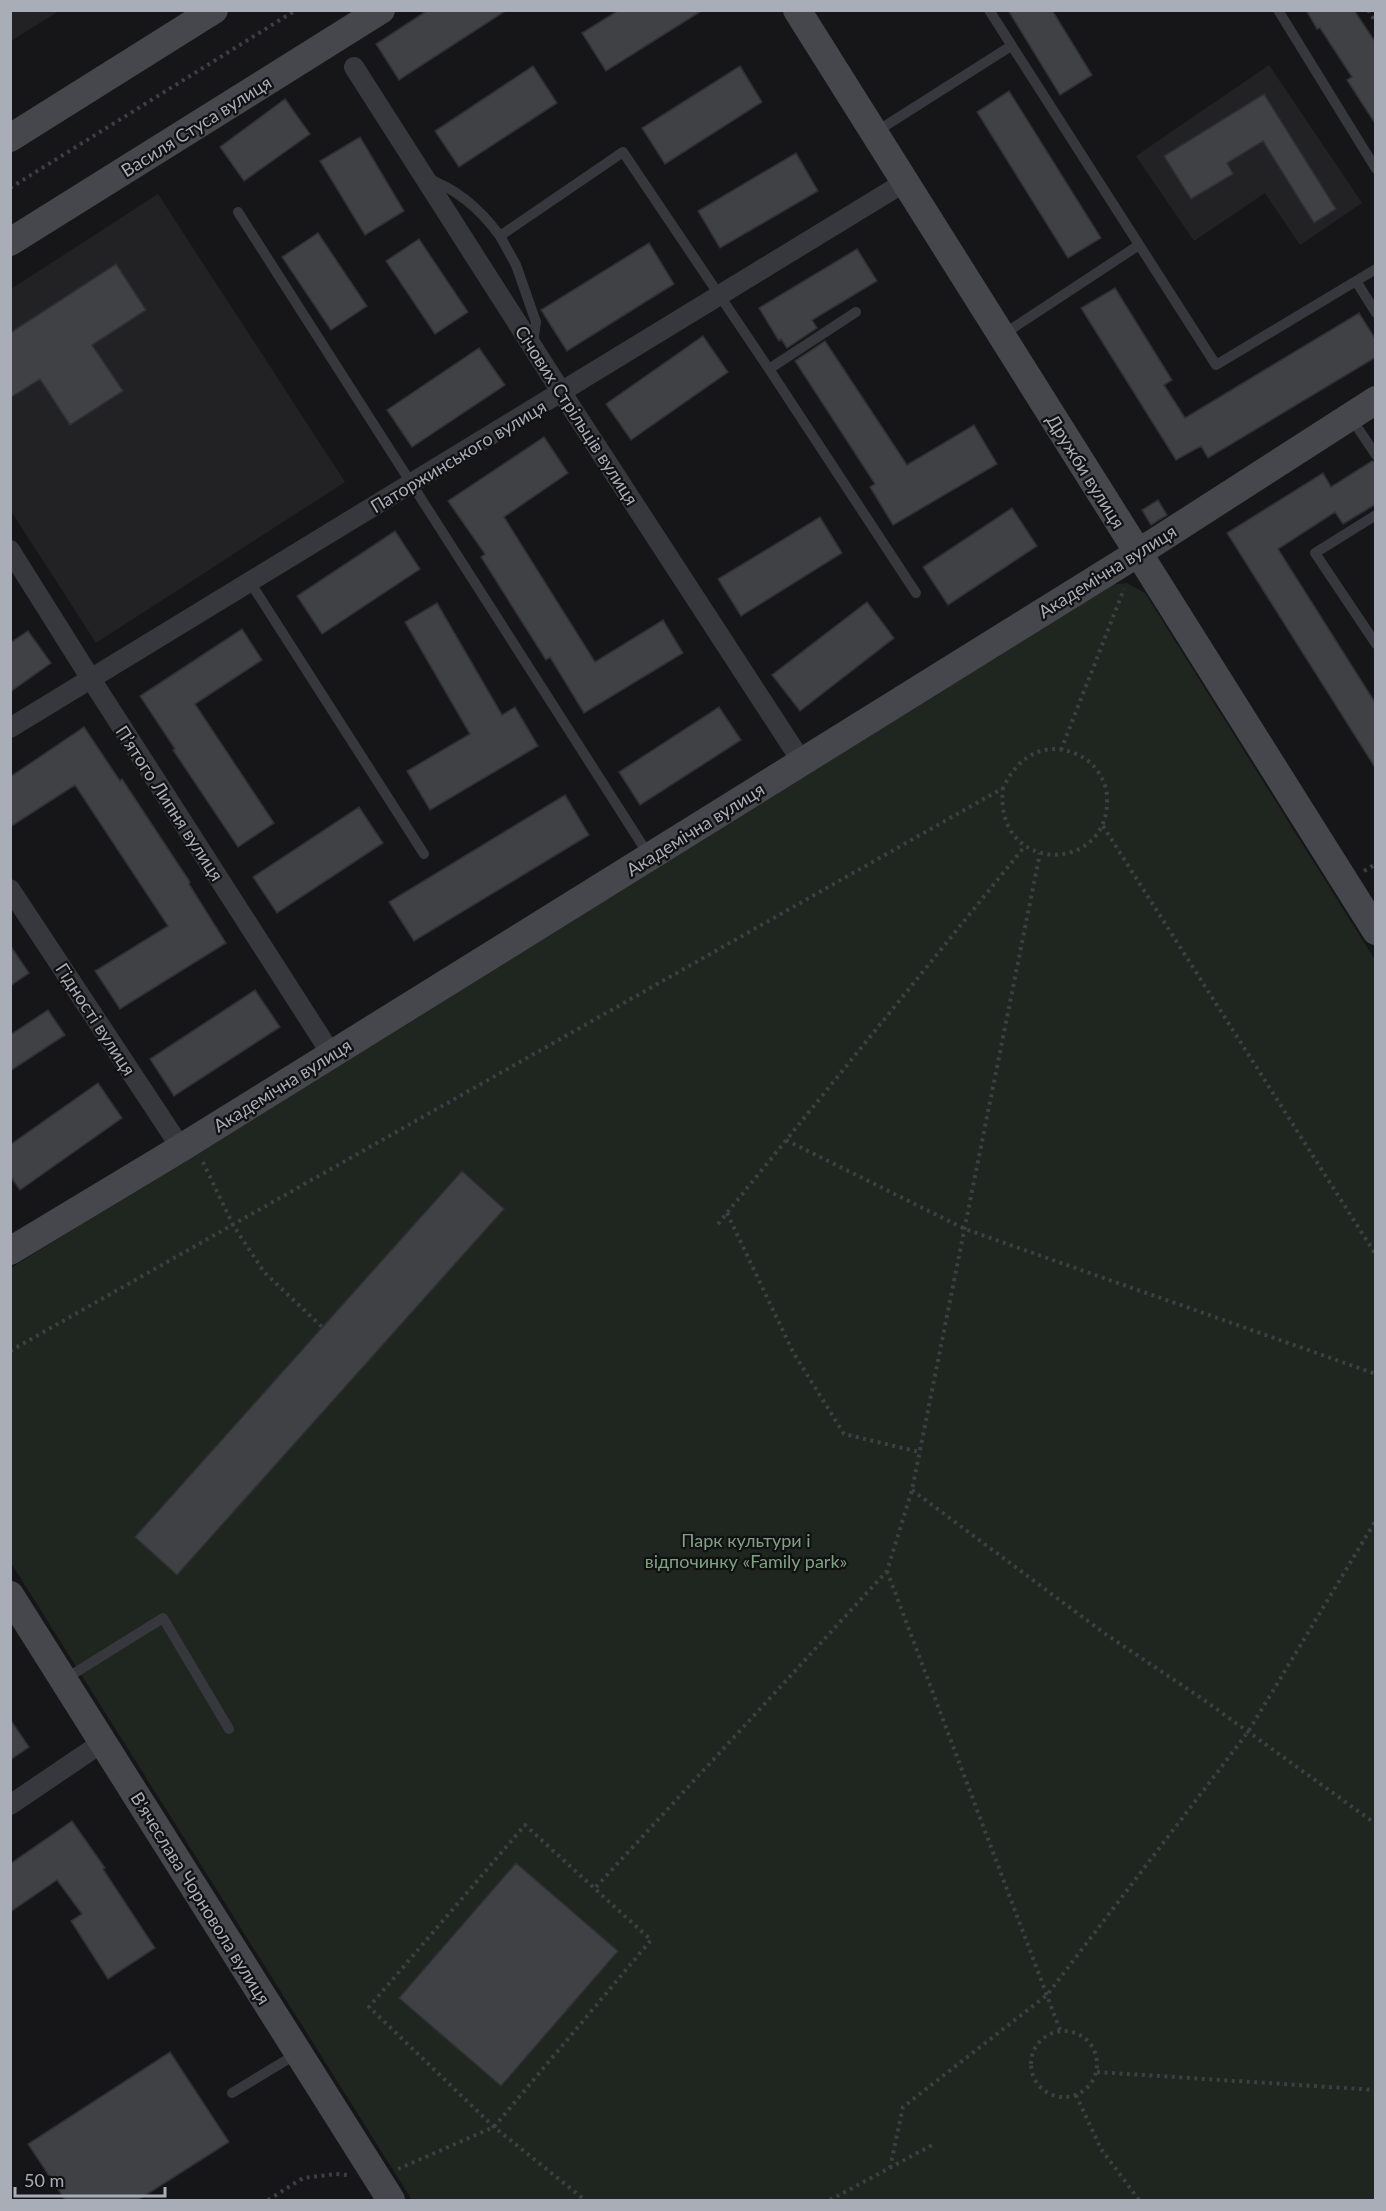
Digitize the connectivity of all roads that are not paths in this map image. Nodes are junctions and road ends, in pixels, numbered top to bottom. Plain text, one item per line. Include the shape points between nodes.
1 (214, 10) edge
2 (381, 10) edge
3 (796, 10) edge
4 (989, 10) edge
5 (1278, 10) edge
6 (1011, 46) junction
7 (354, 67) dead end
8 (873, 133) junction
9 (10, 138) edge
10 (1376, 169) edge
11 (424, 177) junction
12 (904, 182) junction
13 (238, 212) dead end
14 (500, 236) junction
15 (10, 242) edge
16 (1139, 245) junction
17 (1376, 268) edge
18 (1356, 281) junction
19 (720, 295) junction
20 (856, 312) dead end
21 (1376, 313) edge
22 (1001, 336) junction
23 (533, 348) junction
24 (770, 369) junction
25 (562, 393) junction
26 (1376, 400) edge
27 (1350, 416) junction
28 (1376, 455) edge
29 (411, 484) junction
30 (1376, 515) edge
31 (10, 550) edge
32 (1138, 553) junction
33 (250, 582) junction
34 (916, 593) dead end
35 (1376, 644) edge
36 (91, 679) junction
37 (10, 728) edge
38 (802, 762) junction
39 (424, 855) dead end
40 (650, 857) junction
41 (10, 889) edge
42 (1376, 931) edge
43 (332, 1055) junction
44 (187, 1145) junction
45 (10, 1251) edge
46 (10, 1595) edge
47 (64, 1680) junction
48 (228, 1729) dead end
49 (103, 1742) junction
50 (10, 1806) edge
51 (298, 2053) junction
52 (232, 2093) dead end
53 (384, 2189) edge

1 - 9 street
2 - 15 street, Василя Стуса вулиця
3 - 8 street, Дружби вулиця
4 - 6 lane
5 - 10 lane
6 - 8 lane
6 - 16 lane
7 - 11 street, Січових Стрільців вулиця
8 - 12 street, Дружби вулиця
11 - 14 lane via 454,189
11 - 23 street, Січових Стрільців вулиця
12 - 19 street, Паторжинського вулиця
12 - 22 street, Дружби вулиця
13 - 29 lane
14 - 19 lane via 624,152
14 - 23 lane via 516,265 536,322
16 - 18 lane via 1216,364
16 - 22 lane
17 - 18 lane
18 - 21 lane
19 - 24 lane
19 - 25 street, Паторжинського вулиця
20 - 24 lane
22 - 32 street, Дружби вулиця
23 - 25 street, Січових Стрільців вулиця
24 - 34 lane
25 - 29 street, Паторжинського вулиця
25 - 38 street, Січових Стрільців вулиця
26 - 27 street, Академічна вулиця
27 - 28 lane
27 - 32 street, Академічна вулиця
29 - 33 street, Паторжинського вулиця
29 - 40 lane
30 - 35 lane via 1315,553
31 - 36 street, П’ятого Липня вулиця
32 - 38 street, Академічна вулиця
32 - 42 street, Дружби вулиця
33 - 36 street, Паторжинського вулиця
33 - 39 lane
36 - 37 street, Паторжинського вулиця
36 - 43 street, П’ятого Липня вулиця
38 - 40 street, Академічна вулиця
40 - 43 street, Академічна вулиця
41 - 44 street, Гідності вулиця
43 - 44 street, Академічна вулиця
44 - 45 street, Академічна вулиця
46 - 47 street, В'ячеслава Чорновола вулиця
47 - 48 lane via 163,1618
47 - 49 street, В'ячеслава Чорновола вулиця
49 - 50 street
49 - 51 street, В'ячеслава Чорновола вулиця
51 - 52 lane
51 - 53 street, В'ячеслава Чорновола вулиця

